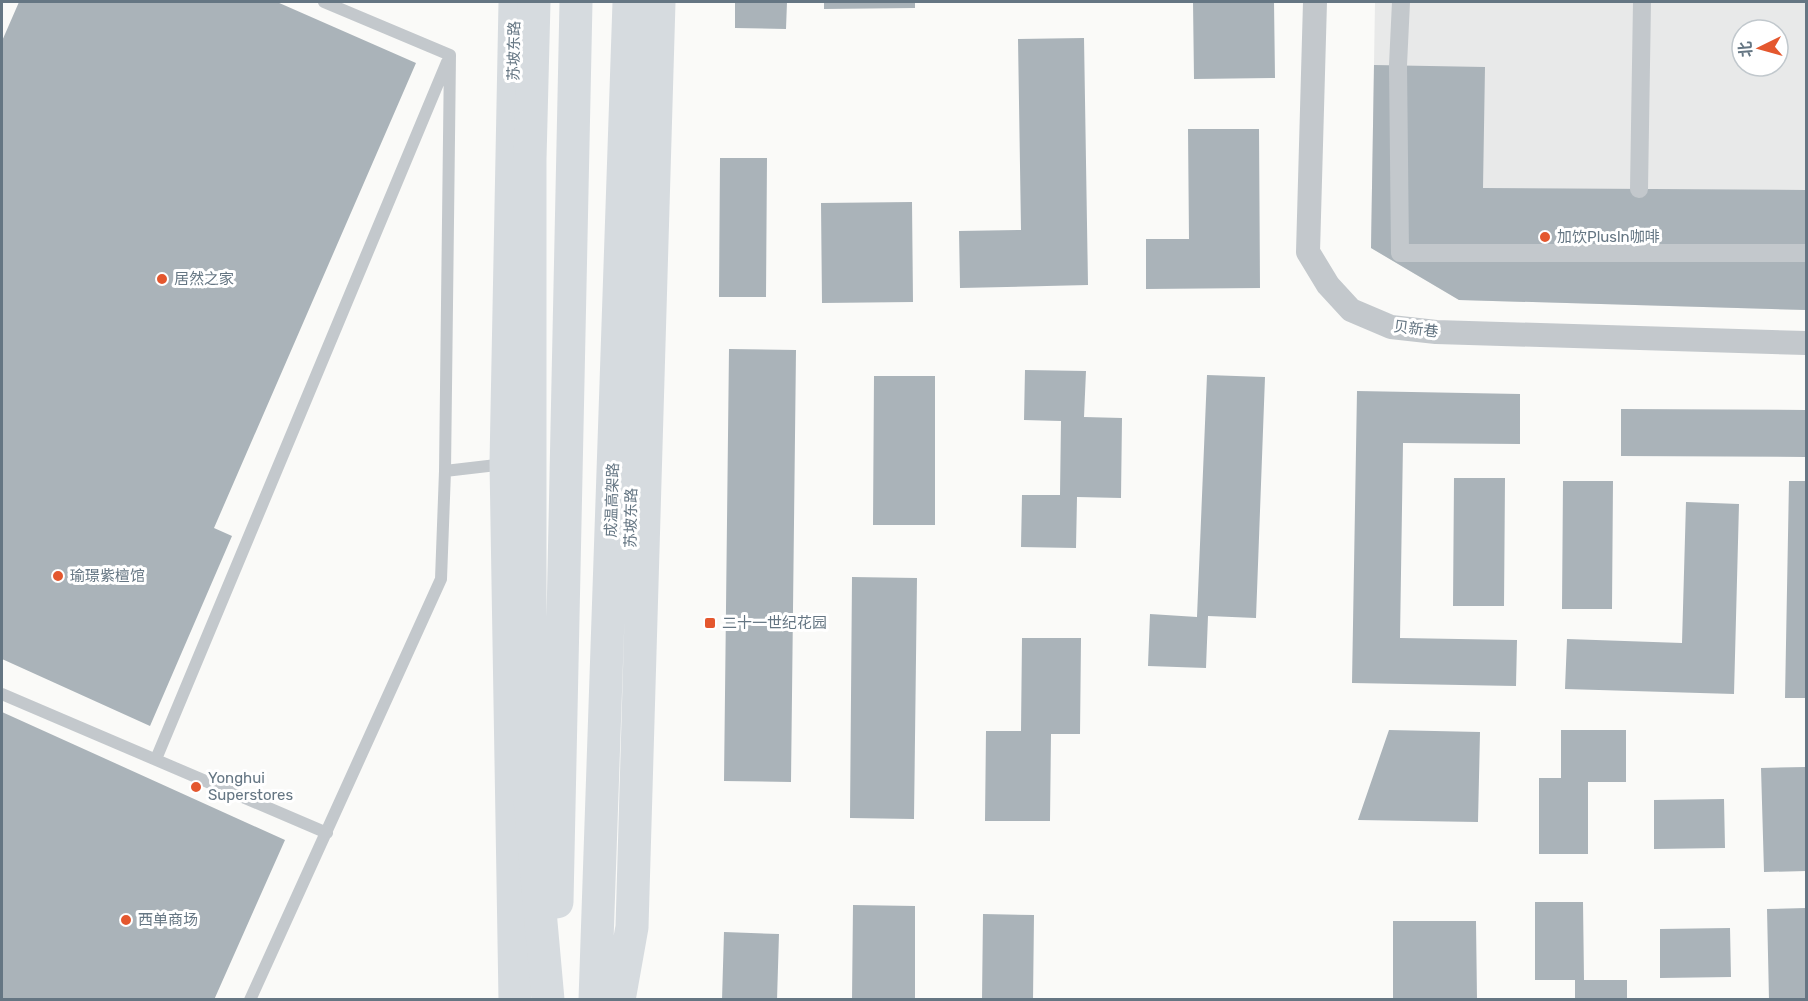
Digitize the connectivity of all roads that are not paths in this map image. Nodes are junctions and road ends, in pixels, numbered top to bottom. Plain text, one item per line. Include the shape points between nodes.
1 (324, 2) edge
2 (516, 2) edge
3 (534, 2) edge
4 (576, 2) edge
5 (629, 2) edge
6 (645, 2) edge
7 (659, 2) edge
8 (1315, 2) edge
9 (1401, 2) edge
10 (1642, 2) edge
11 (450, 55) junction
12 (1639, 189) dead end
13 (1806, 253) edge
14 (1806, 343) edge
15 (506, 463) junction
16 (445, 471) junction
17 (2, 694) edge
18 (156, 759) junction
19 (327, 833) junction
20 (250, 999) edge
21 (515, 999) edge
22 (548, 999) edge
23 (555, 999) edge
24 (595, 999) edge
25 (621, 999) edge

1 - 11 lane
2 - 15 main road, 苏坡东路
3 - 22 main road via 530,159 530,800
4 - 23 main road
5 - 24 main road, 成温高架路
6 - 25 main road, 苏坡东路 via 634,331
7 - 25 main road via 632,927
8 - 14 street, 贝新巷 via 1308,252 1328,285 1351,310 1391,327 1436,332
9 - 13 street via 1400,253
10 - 12 street
11 - 16 lane
11 - 18 lane
15 - 16 lane
15 - 21 main road, 苏坡东路
16 - 19 lane via 441,579
17 - 18 lane
18 - 19 lane
19 - 20 lane

